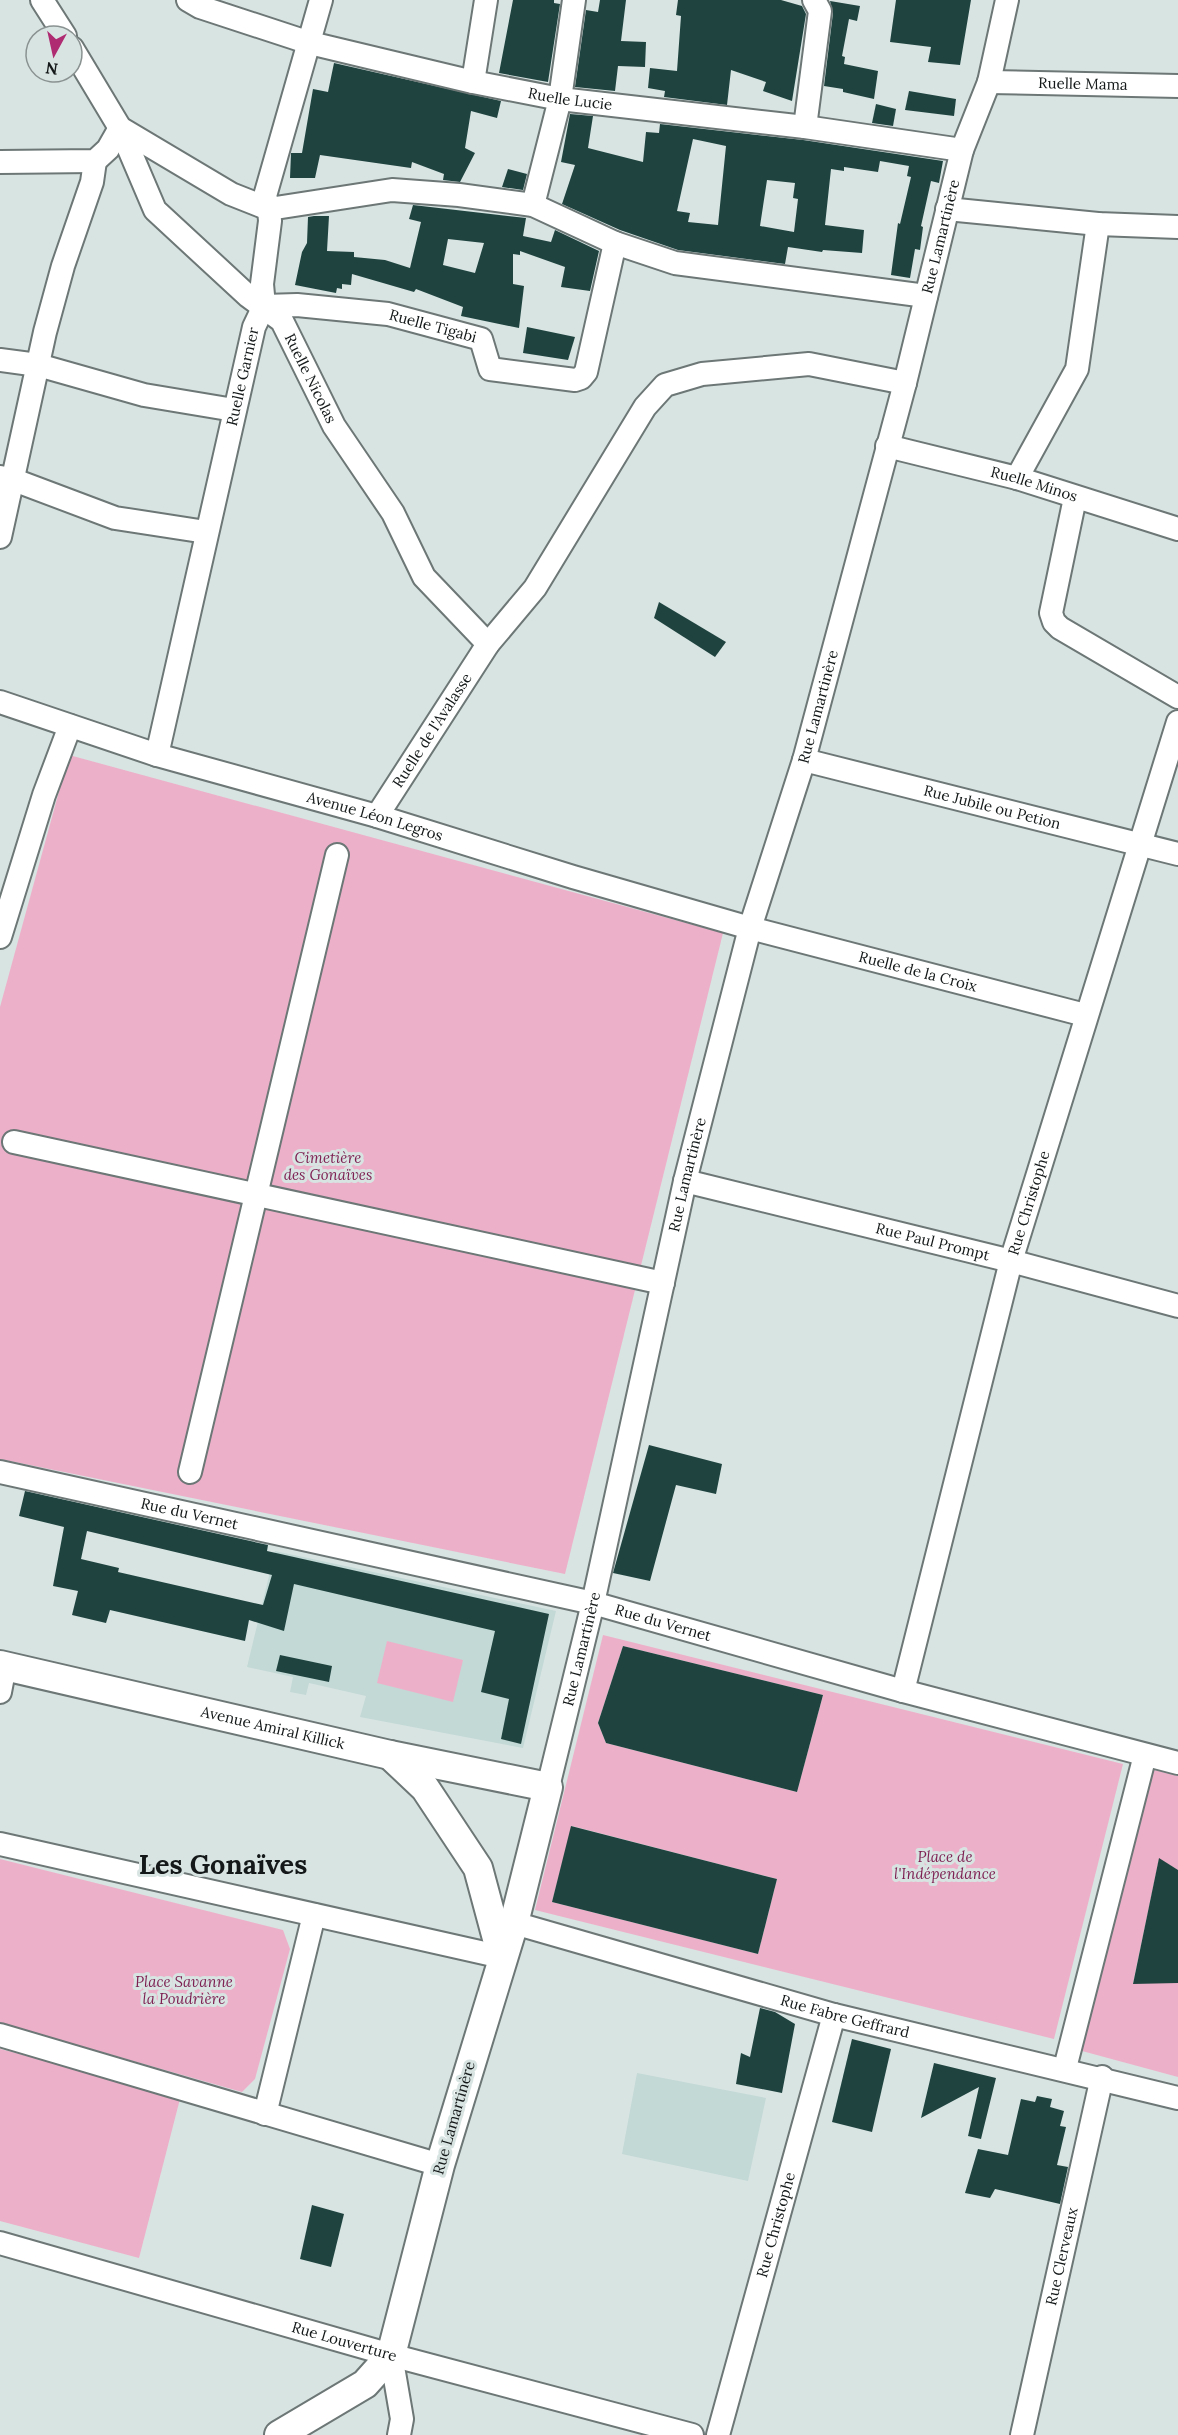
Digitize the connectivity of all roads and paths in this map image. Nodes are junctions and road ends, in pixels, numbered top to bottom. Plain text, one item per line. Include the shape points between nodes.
1 (42, 0) edge
2 (321, 0) edge
3 (486, 0) edge
4 (574, 0) edge
5 (814, 0) edge
6 (1007, 0) edge
7 (196, 2) edge
8 (57, 24) edge
9 (310, 43) junction
10 (84, 68) edge
11 (473, 82) junction
12 (989, 82) junction
13 (1178, 86) edge
14 (560, 99) junction
15 (805, 127) junction
16 (120, 128) junction
17 (962, 150) junction
18 (95, 161) junction
19 (0, 162) edge
20 (533, 205) junction
21 (269, 209) junction
22 (947, 209) junction
23 (1098, 224) junction
24 (1178, 227) edge
25 (615, 243) junction
26 (926, 296) junction
27 (264, 306) junction
28 (0, 360) edge
29 (38, 365) junction
30 (905, 383) junction
31 (234, 410) junction
32 (886, 446) junction
33 (7, 478) edge
34 (1017, 478) junction
35 (1075, 498) junction
36 (1178, 529) edge
37 (206, 532) junction
38 (0, 537) edge
39 (488, 644) junction
40 (1178, 697) edge
41 (0, 702) edge
42 (1178, 722) edge
43 (70, 726) junction
44 (158, 754) junction
45 (804, 760) junction
46 (377, 816) junction
47 (1140, 845) junction
48 (1178, 854) edge
49 (338, 855) dead end
50 (750, 928) junction
51 (0, 937) edge
52 (1085, 1015) junction
53 (14, 1143) dead end
54 (685, 1181) junction
55 (258, 1195) junction
56 (1011, 1261) junction
57 (663, 1283) junction
58 (1178, 1306) edge
59 (0, 1472) edge
60 (190, 1472) dead end
61 (593, 1602) junction
62 (2, 1674) edge
63 (903, 1691) junction
64 (390, 1755) junction
65 (1144, 1755) junction
66 (1178, 1763) edge
67 (548, 1787) junction
68 (0, 1844) edge
69 (314, 1915) junction
70 (514, 1923) junction
71 (502, 1957) junction
72 (834, 2015) junction
73 (0, 2035) edge
74 (1065, 2068) junction
75 (1102, 2077) junction
76 (1178, 2098) edge
77 (265, 2114) junction
78 (440, 2165) junction
79 (0, 2243) edge
80 (391, 2355) junction
81 (279, 2435) edge
82 (399, 2435) edge
83 (692, 2435) edge
84 (718, 2435) edge
85 (1022, 2435) edge

1 - 8 street
2 - 9 street, Ruelle Garnier
3 - 11 street
4 - 14 street
5 - 15 street via 820,11
6 - 12 street, Rue Lamartinère
7 - 9 street, Ruelle Lucie
9 - 11 street, Ruelle Lucie
9 - 21 street, Ruelle Garnier via 264,196
10 - 16 street, Ruelle Nicolas
11 - 14 street, Ruelle Lucie
12 - 13 street, Ruelle Mama
12 - 17 street, Rue Lamartinère
14 - 15 street, Ruelle Lucie
14 - 20 street
15 - 17 street, Ruelle Lucie
16 - 18 street via 108,149
16 - 21 street via 231,194
16 - 27 street, Ruelle Nicolas via 155,210 248,296
17 - 22 street, Rue Lamartinère
18 - 19 street
18 - 29 street
20 - 21 street via 392,190
20 - 25 street
21 - 27 street, Ruelle Garnier via 262,284
22 - 23 street
22 - 26 street, Rue Lamartinère
23 - 24 street
23 - 34 street via 1077,369
25 - 26 street via 675,263
25 - 27 street, Ruelle Tigabi via 586,372 575,380 490,369 481,339 388,314 297,304
26 - 30 street, Rue Lamartinère
27 - 31 street, Ruelle Garnier via 254,327
27 - 39 street, Ruelle Nicolas via 282,321 334,426 393,513 424,577
28 - 29 street
29 - 31 street via 144,395
29 - 33 street
30 - 32 street, Rue Lamartinère
30 - 39 street, Ruelle de l'Avalasse via 809,364 702,374 665,385 645,407 535,588
31 - 37 street, Ruelle Garnier
32 - 34 street, Ruelle Minos
32 - 45 street, Rue Lamartinère
33 - 37 street via 115,518
33 - 38 street
34 - 35 street, Ruelle Minos
35 - 36 street, Ruelle Minos
35 - 40 street via 1051,613 1054,622
37 - 44 street, Ruelle Garnier
39 - 46 street, Ruelle de l'Avalasse
41 - 43 street, Avenue Léon Legros
42 - 47 street, Rue Christophe
43 - 44 street, Avenue Léon Legros
43 - 51 street
44 - 46 street, Avenue Léon Legros
45 - 47 street, Rue Jubile ou Petion
45 - 50 street, Rue Lamartinère
46 - 50 street, Avenue Léon Legros
47 - 48 street, Rue Jubile ou Petion
47 - 52 street, Rue Christophe
49 - 55 street
50 - 52 street, Ruelle de la Croix
50 - 54 street, Rue Lamartinère
52 - 56 street, Rue Christophe
53 - 55 street
54 - 56 street, Rue Paul Prompt
54 - 57 street, Rue Lamartinère
55 - 57 street
55 - 60 street
56 - 58 street, Rue Paul Prompt
56 - 63 street, Rue Christophe
57 - 61 street, Rue Lamartinère
59 - 61 street, Rue du Vernet
61 - 63 street, Rue du Vernet
61 - 67 street, Rue Lamartinère
62 - 64 main road, Avenue Amiral Killick
63 - 65 street, Rue du Vernet
64 - 67 main road, Avenue Amiral Killick
64 - 71 main road via 425,1788 478,1868
65 - 66 street, Rue du Vernet
65 - 74 street
67 - 70 main road, Rue Lamartinère
68 - 69 street
69 - 71 street
69 - 77 street
70 - 71 main road, Rue Lamartinère
70 - 72 street, Rue Fabre Geffrard
71 - 78 main road, Rue Lamartinère
72 - 74 street, Rue Fabre Geffrard
72 - 84 street, Rue Christophe
73 - 77 street
74 - 75 street, Rue Fabre Geffrard
75 - 76 street, Rue Fabre Geffrard
75 - 85 street, Rue Clerveaux
77 - 78 street
78 - 80 main road, Rue Lamartinère
79 - 80 street, Rue Louverture
80 - 81 main road via 365,2384
80 - 82 street via 402,2419
80 - 83 street, Rue Louverture

